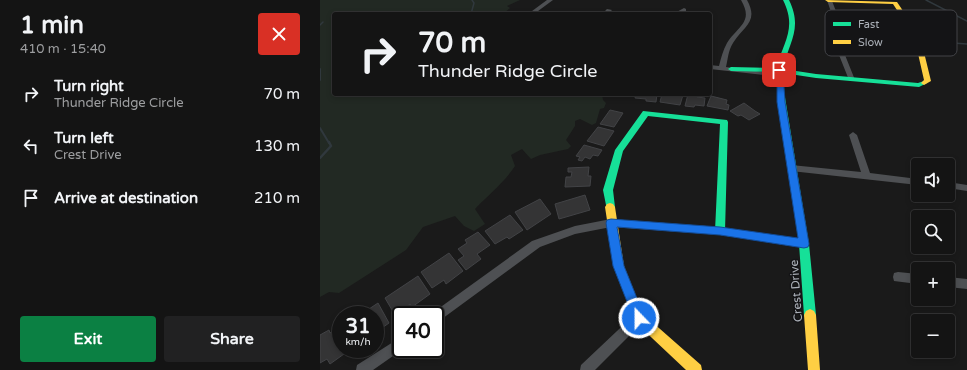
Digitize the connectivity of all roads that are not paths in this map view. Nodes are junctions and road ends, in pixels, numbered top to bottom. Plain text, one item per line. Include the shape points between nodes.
1 (550, 0) edge
2 (744, 0) edge
3 (786, 0) edge
4 (829, 0) edge
5 (684, 10) dead end
6 (833, 10) edge
7 (900, 10) edge
8 (534, 12) edge
9 (680, 12) edge
10 (842, 56) edge
11 (922, 56) edge
12 (712, 67) edge
13 (727, 69) junction
14 (779, 73) junction
15 (852, 80) junction
16 (852, 135) dead end
17 (792, 168) junction
18 (866, 175) junction
19 (911, 181) edge
20 (955, 187) edge
21 (967, 188) edge
22 (611, 223) junction
23 (720, 231) junction
24 (804, 244) junction
25 (898, 277) dead end
26 (911, 278) edge
27 (955, 283) edge
28 (967, 284) edge
29 (444, 311) edge
30 (639, 318) junction
31 (392, 348) edge
32 (362, 370) edge
33 (586, 370) edge
34 (696, 370) edge
35 (814, 370) edge

1 - 8 street
2 - 13 street via 749,8 749,19 727,49
3 - 14 street, Crest Drive via 793,14 793,28
4 - 6 street
4 - 7 street via 895,3
5 - 9 street
10 - 15 street
11 - 15 street via 928,81 920,85
12 - 13 street
13 - 14 street
14 - 15 street
14 - 17 street, Crest Drive
16 - 18 street
17 - 18 street
17 - 24 street, Crest Drive
18 - 19 street
20 - 21 street
22 - 23 street
22 - 23 street via 608,190 619,150 646,113 724,122
22 - 29 street via 575,230 536,244
22 - 30 street via 619,266
23 - 24 street
24 - 35 street, Crest Drive
25 - 26 street
27 - 28 street
30 - 33 street
30 - 34 street
31 - 32 street

